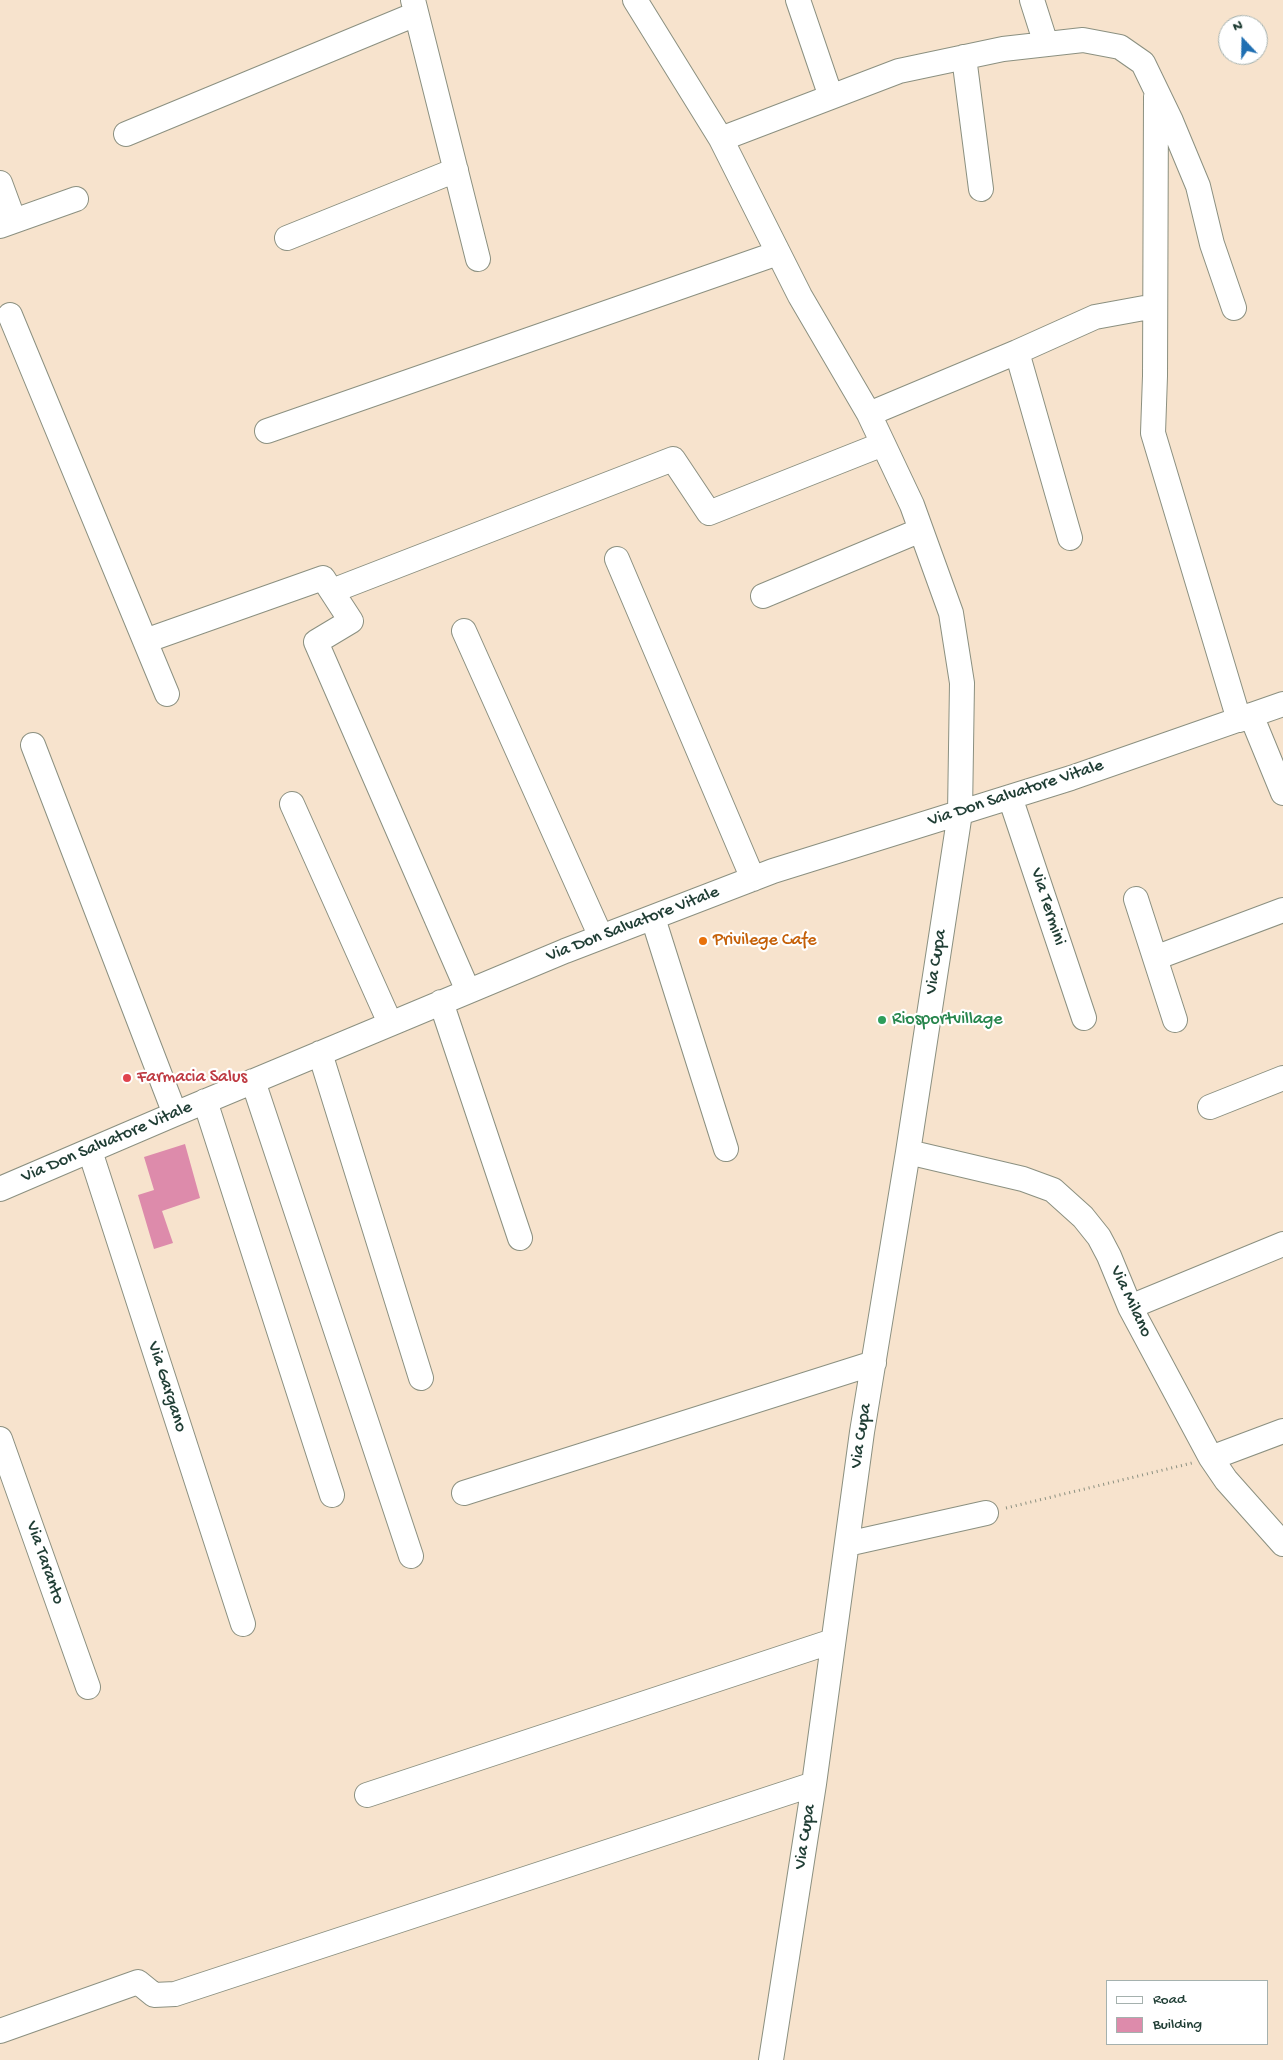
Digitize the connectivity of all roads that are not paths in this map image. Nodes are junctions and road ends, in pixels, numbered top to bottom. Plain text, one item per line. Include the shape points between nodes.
1 (635, 0) edge
2 (798, 0) edge
3 (1032, 0) edge
4 (414, 7) edge
5 (1046, 44) junction
6 (964, 57) junction
7 (1156, 90) junction
8 (831, 97) junction
9 (126, 134) dead end
10 (721, 138) junction
11 (456, 170) junction
12 (0, 183) edge
13 (982, 189) dead end
14 (76, 199) dead end
15 (7, 224) edge
16 (287, 238) dead end
17 (778, 253) junction
18 (478, 259) dead end
19 (1156, 306) junction
20 (1234, 308) dead end
21 (10, 315) dead end
22 (1017, 352) junction
23 (869, 414) junction
24 (267, 431) dead end
25 (883, 444) junction
26 (921, 530) junction
27 (1070, 538) dead end
28 (617, 559) dead end
29 (332, 591) junction
30 (763, 596) dead end
31 (464, 631) dead end
32 (144, 641) junction
33 (166, 694) dead end
34 (1283, 704) edge
35 (1245, 717) junction
36 (32, 745) dead end
37 (1283, 793) edge
38 (1010, 797) junction
39 (292, 804) dead end
40 (960, 812) junction
41 (753, 878) junction
42 (1136, 899) dead end
43 (1283, 910) edge
44 (653, 918) junction
45 (601, 937) junction
46 (1155, 958) junction
47 (468, 991) junction
48 (441, 1002) junction
49 (1084, 1018) dead end
50 (1175, 1020) dead end
51 (390, 1023) junction
52 (320, 1053) junction
53 (1283, 1078) edge
54 (253, 1081) junction
55 (205, 1101) junction
56 (1210, 1107) dead end
57 (175, 1114) junction
58 (726, 1149) dead end
59 (90, 1151) junction
60 (908, 1152) junction
61 (0, 1189) edge
62 (520, 1238) dead end
63 (1283, 1244) edge
64 (1130, 1306) junction
65 (874, 1363) junction
66 (421, 1378) dead end
67 (1283, 1430) edge
68 (0, 1439) edge
69 (1211, 1458) junction
70 (464, 1493) dead end
71 (332, 1495) dead end
72 (986, 1513) road end
73 (847, 1544) junction
74 (1283, 1544) edge
75 (411, 1556) dead end
76 (243, 1624) dead end
77 (833, 1641) junction
78 (88, 1688) dead end
79 (814, 1784) junction
80 (367, 1795) dead end
81 (0, 2031) edge
82 (772, 2060) edge

1 - 10 street, Via Cupa
2 - 8 street
3 - 5 street
4 - 9 street
4 - 11 street
5 - 6 street
5 - 7 street via 1083,40 1120,47 1143,63
6 - 8 street via 899,71
6 - 13 street
7 - 19 street
7 - 20 street via 1198,186 1212,244
8 - 10 street
10 - 17 street, Via Cupa
11 - 16 street
11 - 18 street
12 - 15 street
14 - 15 street
17 - 23 street, Via Cupa
17 - 24 street
19 - 22 street via 1095,317
19 - 35 street via 1153,433
21 - 32 street
22 - 23 street
22 - 27 street
23 - 25 street, Via Cupa
25 - 26 street, Via Cupa
25 - 29 street via 709,513 673,460
26 - 30 street
26 - 40 street, Via Cupa via 951,613 962,683
28 - 41 street
29 - 32 street via 323,578
29 - 47 street via 350,621 316,642
31 - 45 street
32 - 33 street
34 - 35 street, Via Don Salvatore Vitale
35 - 37 street
35 - 38 street, Via Don Salvatore Vitale
36 - 57 street
38 - 40 street, Via Don Salvatore Vitale
38 - 49 street, Via Termini
39 - 51 street
40 - 41 street, Via Don Salvatore Vitale
40 - 60 street, Via Cupa
41 - 44 street, Via Don Salvatore Vitale
42 - 46 street
43 - 46 street
44 - 45 street, Via Don Salvatore Vitale
44 - 58 street
45 - 47 street, Via Don Salvatore Vitale
46 - 50 street
47 - 48 street, Via Don Salvatore Vitale
48 - 51 street, Via Don Salvatore Vitale
48 - 62 street
51 - 52 street, Via Don Salvatore Vitale
52 - 54 street, Via Don Salvatore Vitale
52 - 66 street
53 - 56 street
54 - 55 street, Via Don Salvatore Vitale
54 - 75 street
55 - 57 street, Via Don Salvatore Vitale
55 - 71 street
57 - 59 street, Via Don Salvatore Vitale
59 - 61 street, Via Don Salvatore Vitale
59 - 76 street, Via Gargano
60 - 64 street, Via Milano via 1023,1179 1053,1190 1083,1216 1098,1237
60 - 65 street, Via Cupa
63 - 64 street
64 - 69 street, Via Milano
65 - 70 street
65 - 73 street, Via Cupa
67 - 69 street
68 - 78 street, Via Taranto
69 - 74 street, Via Milano via 1226,1480
72 - 73 street
73 - 77 street, Via Cupa
77 - 79 street, Via Cupa
77 - 80 street
79 - 81 street via 175,1994 154,1995 138,1982
79 - 82 street, Via Cupa

